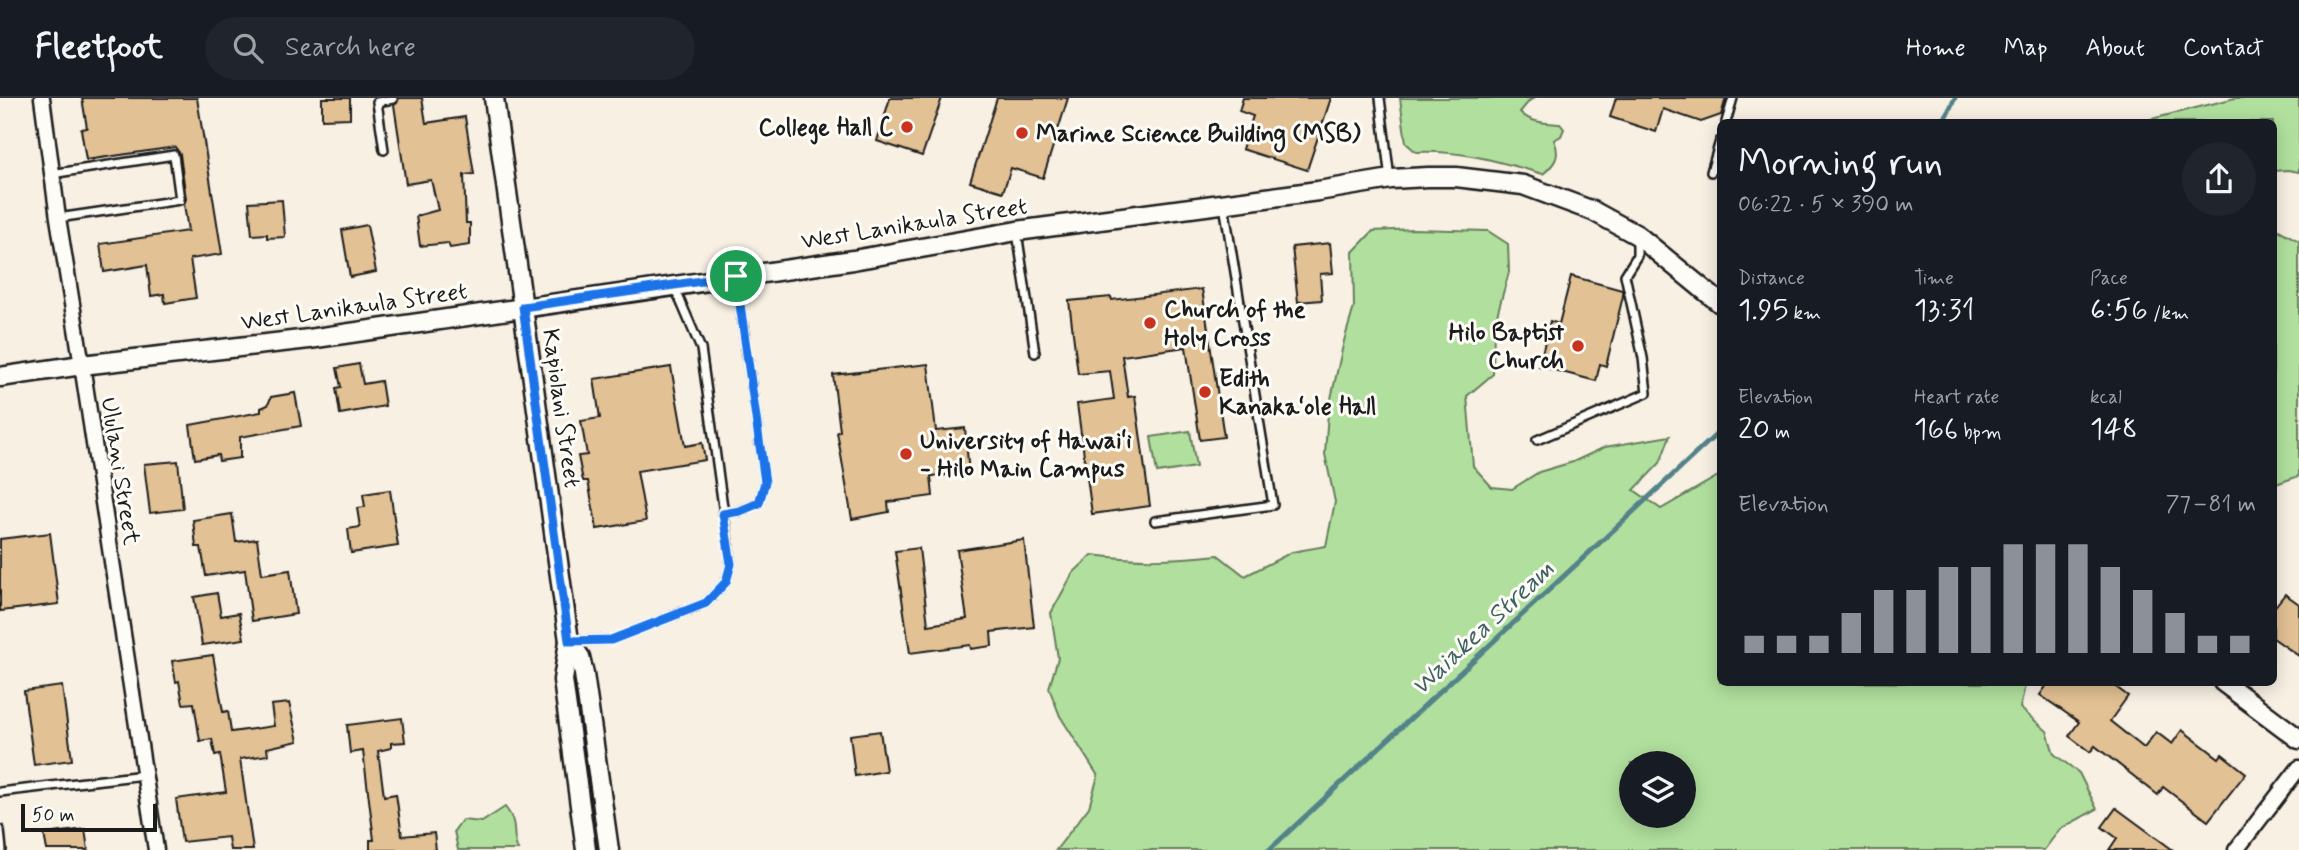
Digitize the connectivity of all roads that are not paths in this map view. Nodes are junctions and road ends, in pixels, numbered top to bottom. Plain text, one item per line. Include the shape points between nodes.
1 (43, 98) edge
2 (494, 98) edge
3 (1380, 98) edge
4 (1733, 98) edge
5 (393, 99) edge
6 (377, 100) edge
7 (1727, 119) edge
8 (384, 150) dead end
9 (1717, 151) edge
10 (1711, 172) dead end
11 (51, 174) junction
12 (1391, 179) junction
13 (1223, 204) junction
14 (58, 218) junction
15 (1017, 231) junction
16 (1637, 235) junction
17 (736, 276) junction
18 (674, 285) junction
19 (1717, 301) edge
20 (523, 307) junction
21 (1035, 353) dead end
22 (82, 365) junction
23 (0, 377) edge
24 (1537, 440) dead end
25 (723, 514) junction
26 (1155, 521) dead end
27 (569, 641) junction
28 (2228, 686) edge
29 (2299, 739) edge
30 (2299, 768) edge
31 (145, 775) junction
32 (0, 792) edge
33 (0, 830) edge
34 (2, 850) edge
35 (156, 850) edge
36 (586, 850) edge
37 (609, 850) edge
38 (2236, 850) edge

1 - 11 street, Ululani Street
2 - 20 street, Kapiolani Street
3 - 12 lane
4 - 7 lane
5 - 6 lane
6 - 8 lane
9 - 10 lane
11 - 14 street, Ululani Street
11 - 14 lane via 174,155 180,200
12 - 13 street, West Lanikaula Street
12 - 16 street, West Lanikaula Street via 1456,177 1523,185 1593,211
13 - 15 street, West Lanikaula Street
13 - 26 lane via 1273,505
14 - 22 street, Ululani Street
15 - 17 street, West Lanikaula Street
15 - 21 lane
16 - 19 street, West Lanikaula Street
16 - 24 lane via 1637,256 1625,275 1647,393
17 - 18 street, West Lanikaula Street
17 - 25 lane via 765,482 759,503
18 - 20 street, West Lanikaula Street
18 - 25 lane via 701,349
20 - 22 street, West Lanikaula Street
20 - 27 street, Kapiolani Street
22 - 23 street, West Lanikaula Street
22 - 31 street, Ululani Street
25 - 27 lane via 731,564 726,582 706,603 611,640
27 - 36 street, Kapiolani Street via 563,680
27 - 37 street, Kapiolani Street via 584,674
28 - 29 street
30 - 38 street
31 - 32 lane
31 - 35 street, Ululani Street
33 - 34 lane

